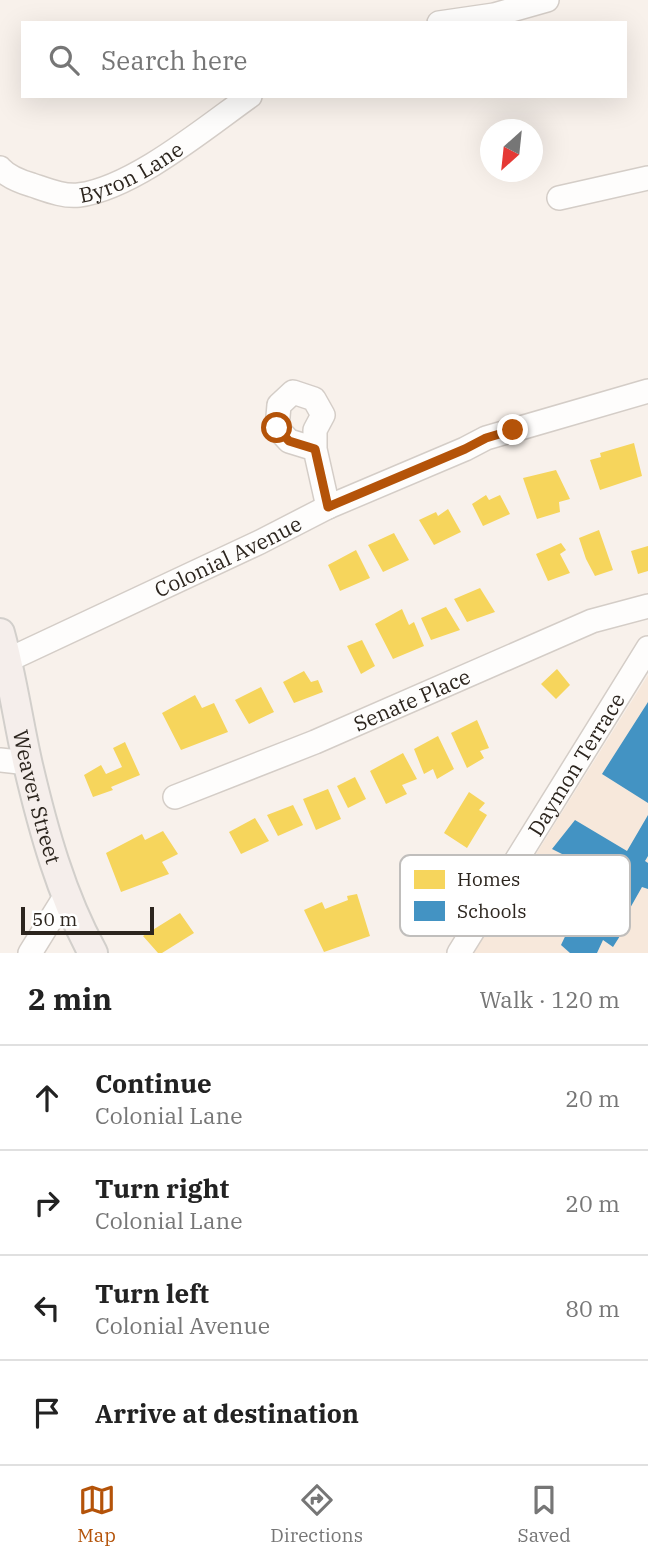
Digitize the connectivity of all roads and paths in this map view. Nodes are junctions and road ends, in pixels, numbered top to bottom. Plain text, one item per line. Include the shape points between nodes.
1 (547, 0) edge
2 (453, 21) edge
3 (247, 98) edge
4 (0, 167) edge
5 (648, 178) edge
6 (559, 198) dead end
7 (648, 391) edge
8 (315, 449) dead end
9 (328, 507) junction
10 (648, 606) edge
11 (0, 632) edge
12 (648, 648) edge
13 (8, 660) junction
14 (14, 761) edge
15 (175, 797) dead end
16 (520, 855) edge
17 (66, 895) junction
18 (470, 936) edge
19 (30, 953) edge
20 (93, 953) edge
21 (460, 953) edge

1 - 2 street
3 - 4 street, Byron Lane via 159,160 107,189 77,195 49,191
5 - 6 street
7 - 9 street, Colonial Avenue via 486,438
8 - 9 street
9 - 13 street, Colonial Avenue
10 - 15 street, Senate Place via 592,621 315,743
11 - 13 main road, Weaver Street
12 - 16 street, Daymon Terrace
13 - 14 main road, Weaver Street
14 - 17 main road, Weaver Street via 42,822
17 - 19 street
17 - 20 main road, Weaver Street
18 - 21 street, Daymon Terrace

